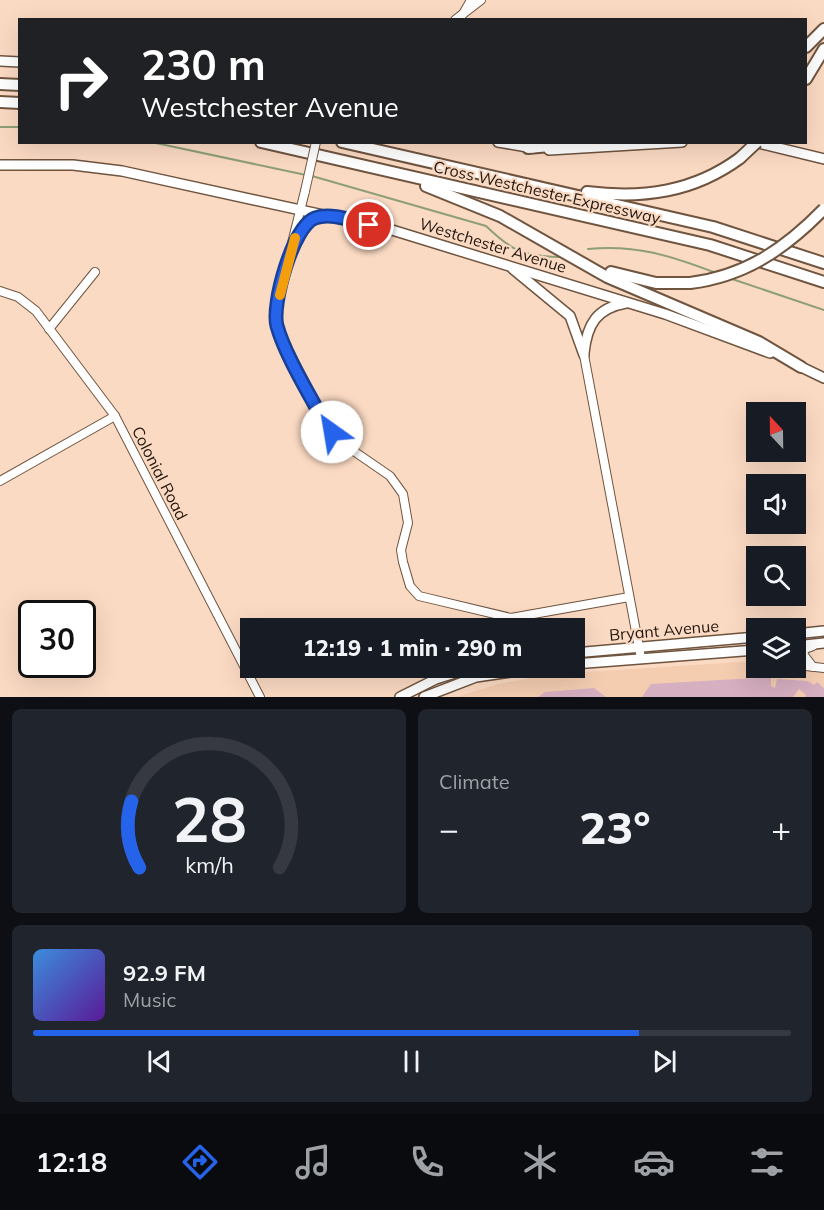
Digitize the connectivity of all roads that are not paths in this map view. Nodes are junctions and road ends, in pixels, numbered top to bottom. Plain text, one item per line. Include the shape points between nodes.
1 (471, 0) edge
2 (481, 0) edge
3 (459, 17) edge
4 (824, 29) edge
5 (807, 46) edge
6 (824, 49) edge
7 (0, 61) edge
8 (18, 62) edge
9 (807, 77) edge
10 (0, 84) edge
11 (18, 85) edge
12 (0, 102) edge
13 (18, 103) edge
14 (270, 144) edge
15 (316, 144) edge
16 (351, 144) edge
17 (508, 144) edge
18 (572, 144) edge
19 (652, 144) edge
20 (754, 144) edge
21 (764, 144) edge
22 (528, 148) junction
23 (824, 159) edge
24 (0, 165) edge
25 (366, 166) junction
26 (524, 184) junction
27 (824, 209) edge
28 (301, 210) junction
29 (325, 215) junction
30 (294, 240) junction
31 (546, 240) junction
32 (501, 262) junction
33 (824, 263) edge
34 (95, 272) dead end
35 (824, 282) edge
36 (0, 291) edge
37 (629, 302) junction
38 (49, 329) junction
39 (584, 355) junction
40 (801, 367) junction
41 (824, 378) edge
42 (115, 416) junction
43 (0, 481) edge
44 (629, 597) junction
45 (824, 632) edge
46 (806, 633) edge
47 (746, 638) edge
48 (821, 643) edge
49 (806, 645) edge
50 (639, 648) junction
51 (746, 651) edge
52 (585, 652) edge
53 (641, 658) junction
54 (585, 663) edge
55 (806, 666) edge
56 (813, 667) junction
57 (824, 668) edge
58 (439, 678) edge
59 (473, 678) edge
60 (493, 678) edge
61 (260, 697) edge
62 (400, 697) edge
63 (424, 697) edge
64 (436, 697) edge

1 - 3 street
2 - 3 street
4 - 5 highway
6 - 9 highway
7 - 8 main road
10 - 11 highway
12 - 13 highway
14 - 25 highway, Cross Westchester Expressway
15 - 28 street, bridge
16 - 26 highway, Cross Westchester Expressway
17 - 22 main road
18 - 22 highway
19 - 22 main road via 563,150
20 - 26 highway, bridge via 740,158 696,182 650,194 614,195
21 - 23 main road
24 - 28 main road, Westchester Avenue via 111,170
25 - 31 highway via 474,204
25 - 35 highway, Cross Westchester Expressway via 710,245
26 - 33 highway, Cross Westchester Expressway via 725,230
27 - 31 highway, bridge via 758,263 723,277 690,283 656,283 619,275
28 - 29 main road, Westchester Avenue
28 - 30 street
29 - 30 street via 308,222
29 - 32 main road, Westchester Avenue
30 - 44 street via 276,307 278,330 328,428 342,443 390,476 403,494 408,522 402,554 413,591 419,596 511,618
31 - 40 highway via 607,277 759,342
32 - 37 main road, Westchester Avenue
32 - 39 main road via 568,313
34 - 38 street
36 - 38 street, Colonial Road via 27,302
37 - 39 main road via 595,317 587,330
37 - 40 main road, Westchester Avenue via 722,333
38 - 42 street, Colonial Road
39 - 44 street
40 - 41 main road, Westchester Avenue
42 - 43 street
42 - 61 street, Colonial Road
44 - 50 street
45 - 46 main road
47 - 50 main road, Bryant Avenue
48 - 49 main road
48 - 56 street via 803,651 805,660
50 - 52 main road, Bryant Avenue
50 - 53 street
51 - 53 main road, Bryant Avenue
53 - 54 main road, Bryant Avenue
55 - 56 street
56 - 57 street
58 - 62 main road
59 - 63 main road
60 - 64 main road

